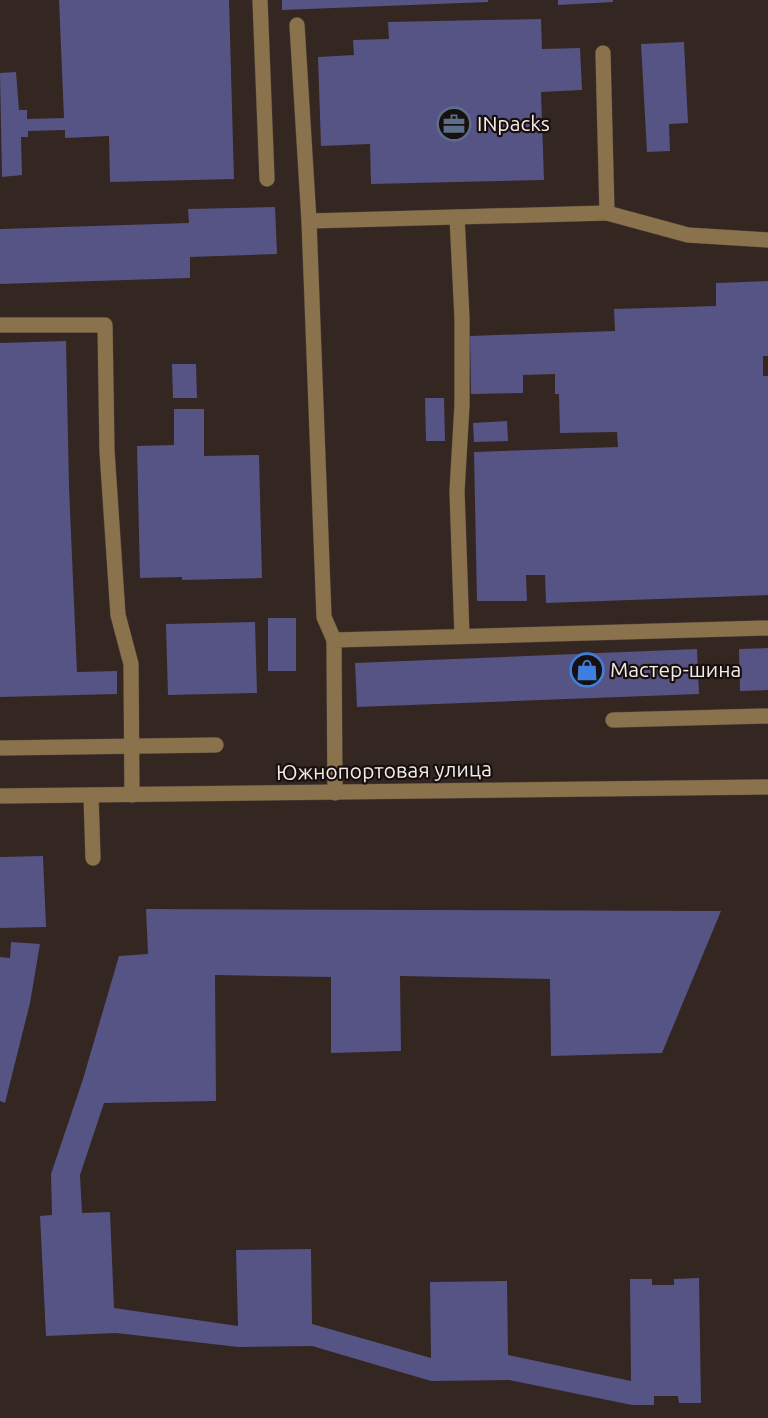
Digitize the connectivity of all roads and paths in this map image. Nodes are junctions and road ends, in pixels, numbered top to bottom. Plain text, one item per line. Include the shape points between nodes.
1 (260, 0) edge
2 (297, 25) dead end
3 (603, 53) dead end
4 (267, 179) dead end
5 (607, 213) junction
6 (457, 217) junction
7 (309, 221) junction
8 (768, 240) edge
9 (0, 325) edge
10 (768, 628) edge
11 (462, 636) junction
12 (334, 640) junction
13 (768, 716) edge
14 (613, 720) dead end
15 (216, 745) dead end
16 (132, 747) junction
17 (0, 748) edge
18 (768, 787) edge
19 (335, 793) junction
20 (91, 795) junction
21 (132, 795) junction
22 (0, 796) edge
23 (93, 858) dead end

1 - 4 street
2 - 7 street
3 - 5 street
5 - 6 street
5 - 8 street via 688,235
6 - 7 street
6 - 11 street via 462,318 457,491
7 - 12 street via 324,617
9 - 16 street via 105,325 107,452 118,615 131,664
10 - 11 street
11 - 12 street
12 - 19 street
13 - 14 street
15 - 16 street
16 - 17 street
16 - 21 street
18 - 19 street, Южнопортовая улица
19 - 21 street, Южнопортовая улица
20 - 21 street, Южнопортовая улица
20 - 22 street, Южнопортовая улица
20 - 23 street

